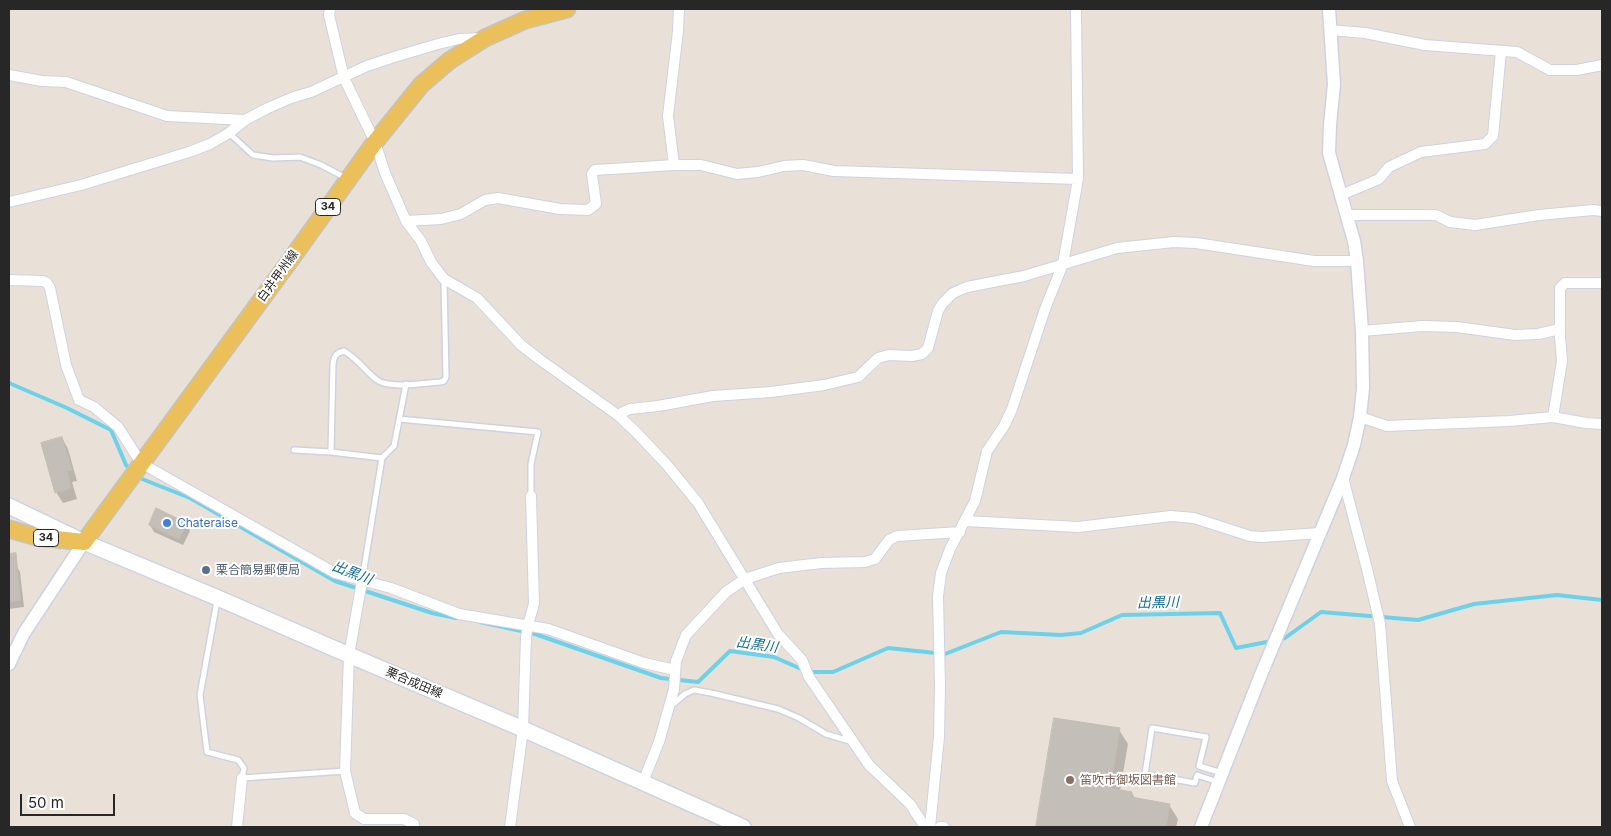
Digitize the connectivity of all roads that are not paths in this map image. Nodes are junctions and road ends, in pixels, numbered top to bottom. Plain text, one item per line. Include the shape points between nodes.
1 (330, 9) edge
2 (567, 9) edge
3 (679, 9) edge
4 (1076, 9) edge
5 (1329, 9) edge
6 (1330, 30) junction
7 (485, 38) junction
8 (1500, 51) junction
9 (1602, 65) edge
10 (9, 75) edge
11 (344, 78) junction
12 (245, 120) junction
13 (229, 133) junction
14 (374, 142) junction
15 (674, 165) junction
16 (1078, 179) junction
17 (348, 180) junction
18 (1341, 195) junction
19 (9, 202) edge
20 (1602, 211) edge
21 (1347, 215) junction
22 (406, 221) junction
23 (1357, 261) junction
24 (1063, 264) junction
25 (444, 279) junction
26 (9, 280) edge
27 (1602, 283) edge
28 (1560, 330) junction
29 (1362, 331) junction
30 (406, 384) junction
31 (619, 416) junction
32 (1360, 417) junction
33 (1553, 417) junction
34 (399, 419) junction
35 (1602, 424) edge
36 (294, 450) dead end
37 (331, 452) junction
38 (382, 458) junction
39 (140, 464) junction
40 (1343, 478) junction
41 (531, 496) joint
42 (9, 506) edge
43 (965, 521) junction
44 (9, 529) edge
45 (960, 532) junction
46 (1320, 533) junction
47 (84, 542) junction
48 (745, 579) junction
49 (362, 581) junction
50 (218, 598) junction
51 (528, 625) junction
52 (349, 656) junction
53 (9, 664) edge
54 (675, 670) junction
55 (669, 708) junction
56 (523, 729) junction
57 (854, 742) junction
58 (345, 771) junction
59 (1220, 777) junction
60 (242, 778) junction
61 (643, 782) junction
62 (237, 827) edge
63 (414, 827) edge
64 (510, 827) edge
65 (744, 827) edge
66 (925, 827) edge
67 (930, 827) edge
68 (1201, 827) edge
69 (1410, 827) edge

1 - 11 street
2 - 7 main road, 白井甲州線 / 34 via 525,20
3 - 15 street via 668,116
4 - 16 street
5 - 6 street
6 - 8 street via 1425,45
6 - 18 street via 1334,84 1329,153
7 - 11 street via 459,39 419,49 367,66
7 - 14 main road, 白井甲州線 / 34 via 432,74
8 - 9 street via 1518,52 1550,70 1577,70
8 - 18 street via 1493,136 1485,144 1421,152 1389,167 1379,179
10 - 12 street via 66,82 167,116
11 - 12 street
11 - 14 street
12 - 13 street
13 - 17 lane via 253,155 300,157
13 - 19 street via 180,155 81,185
14 - 17 main road, 白井甲州線 / 34
14 - 22 street
15 - 16 street via 702,165 737,174 803,166 843,171
15 - 22 street via 595,170 592,174 596,204 588,210 560,209 498,198 485,200 461,214 441,219
16 - 24 street
17 - 39 main road, 白井甲州線 / 34
18 - 21 street
20 - 21 street via 1539,215 1475,225 1450,222 1436,215
21 - 23 street
22 - 25 street
23 - 24 street via 1314,261 1174,242 1117,248
23 - 29 street
24 - 31 street via 953,293 938,311 928,348 922,354 878,358 858,377 824,385 630,408
24 - 43 street via 1044,309 1012,409 986,451 975,500
25 - 30 lane via 446,377 440,382
25 - 31 street via 477,298 521,346
26 - 39 street via 47,283 66,365 79,400 94,407 118,427
27 - 28 street via 1565,283 1560,288
28 - 29 street via 1515,335 1422,326
28 - 33 street via 1562,361
29 - 32 street
30 - 34 lane
30 - 37 lane via 379,382 351,355 337,353 333,364
31 - 48 street via 667,465 698,503
32 - 33 street via 1387,426
32 - 40 street
33 - 35 street
34 - 38 lane via 394,446
34 - 41 lane via 538,432
36 - 37 lane
37 - 38 lane
38 - 49 lane
39 - 47 main road, 白井甲州線 / 34
39 - 49 street via 335,573
40 - 46 street
40 - 69 street via 1380,624 1392,781
41 - 51 street via 534,604
42 - 47 main road, 栗合成田線
43 - 45 street
43 - 46 street via 1078,527 1171,516 1194,518 1250,536
44 - 47 main road, 34 via 38,538
45 - 48 street via 897,536 889,540 875,559 865,562 821,562 779,568
45 - 67 street via 941,573 938,596 939,737
46 - 59 street
47 - 50 main road, 栗合成田線
47 - 53 street via 24,633
48 - 54 street via 726,592 686,635
48 - 57 street via 778,634 803,662 809,677
49 - 51 street via 391,588 459,614
49 - 52 street
50 - 52 main road, 栗合成田線
50 - 60 lane via 200,695 207,752 238,760 244,768
51 - 54 street via 548,629 644,664
51 - 56 street
52 - 56 main road, 栗合成田線
52 - 58 street
54 - 55 street
55 - 57 lane via 694,690 711,693 778,709 826,734
55 - 61 street
56 - 61 main road, 栗合成田線
56 - 64 street
57 - 66 street via 869,765 910,804
58 - 60 lane
58 - 63 street via 355,813 364,819 404,819
59 - 59 lane via 1197,774 1195,783 1145,774 1152,728 1206,737 1199,766
59 - 68 street
60 - 62 street
61 - 65 main road, 栗合成田線

